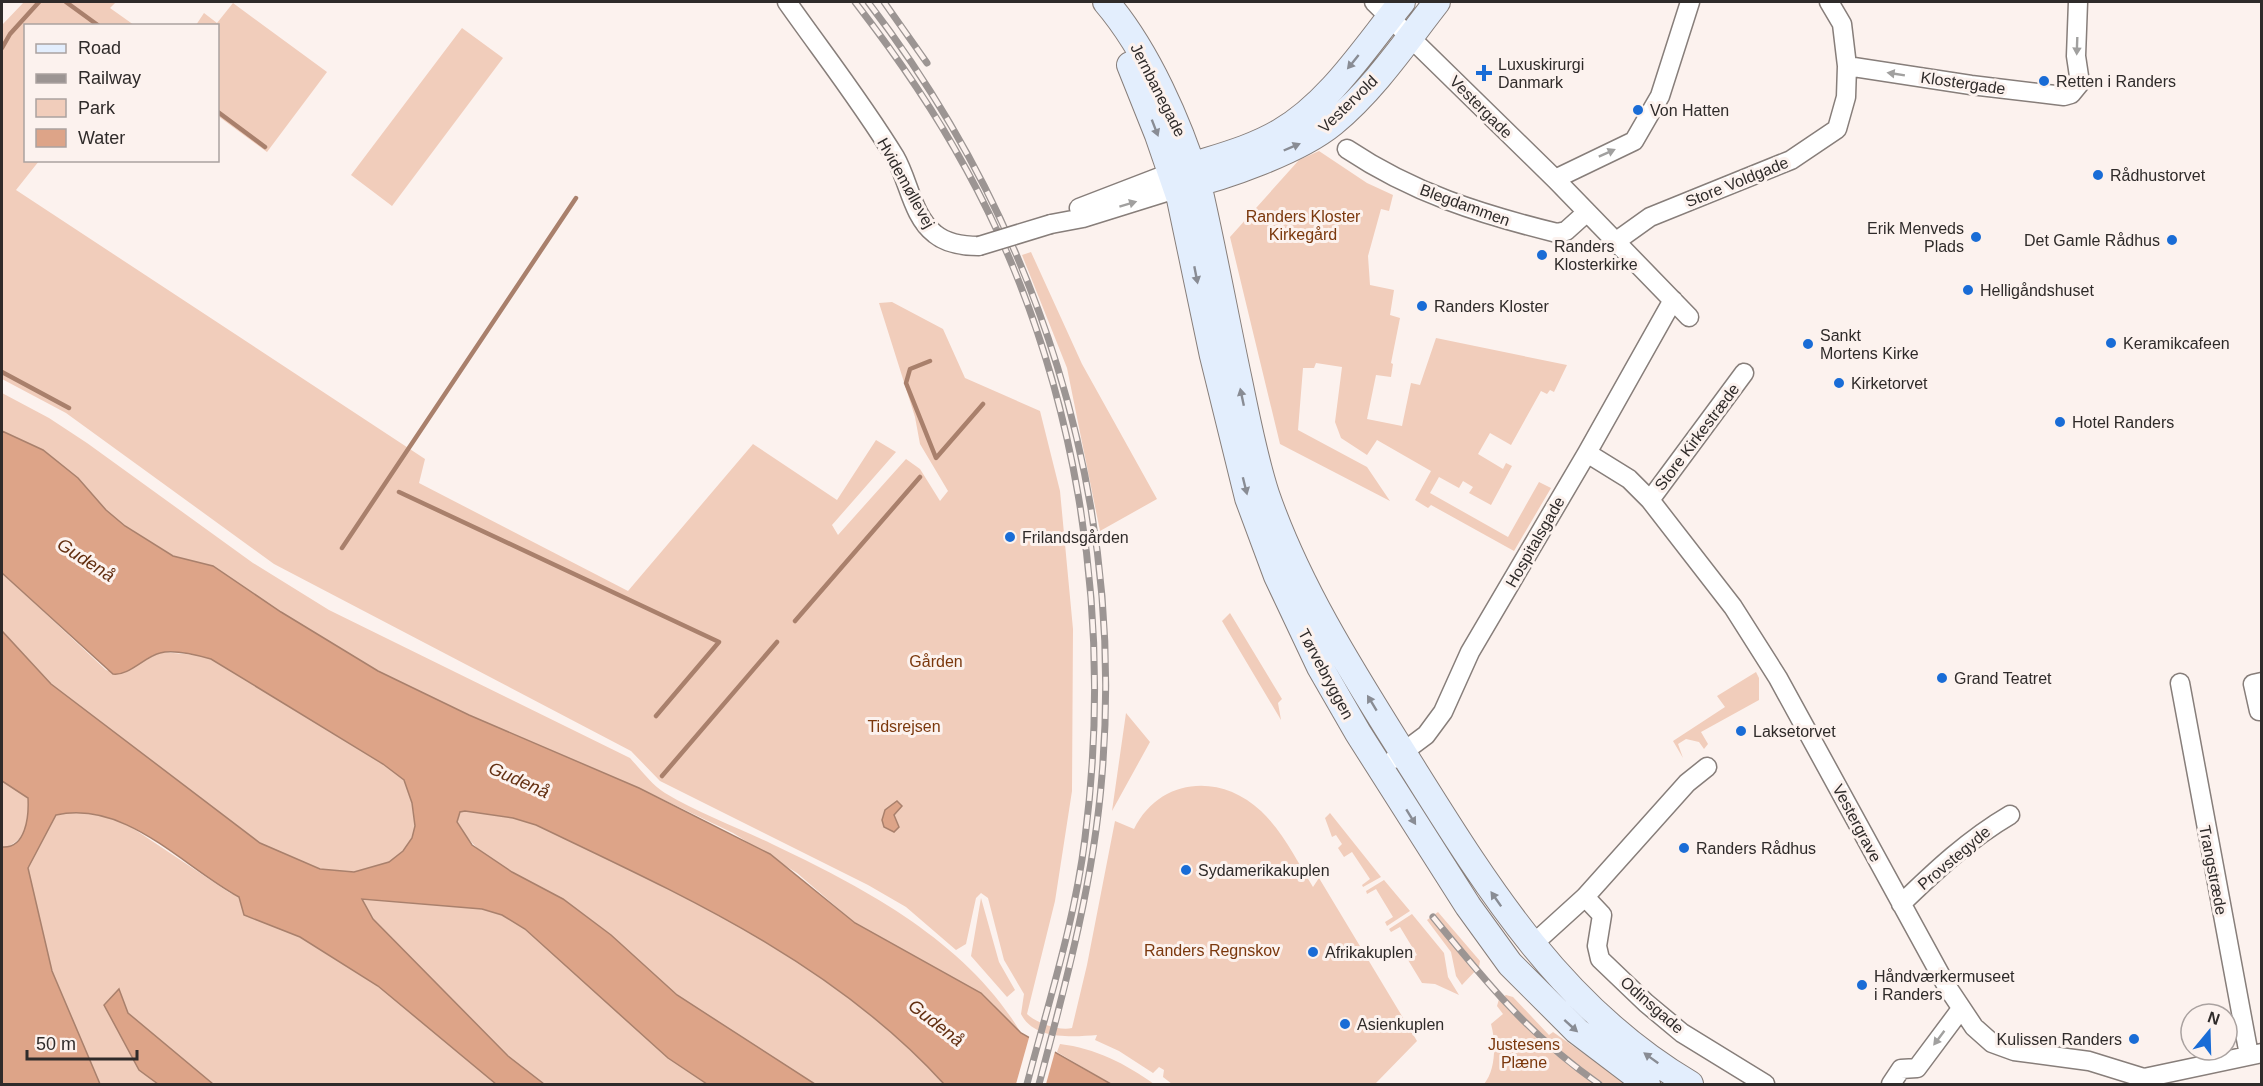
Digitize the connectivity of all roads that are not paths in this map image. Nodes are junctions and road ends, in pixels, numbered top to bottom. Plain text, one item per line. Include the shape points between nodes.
1 (787, 2) edge
2 (1091, 2) edge
3 (1106, 2) edge
4 (1437, 2) edge
5 (1690, 2) edge
6 (1830, 2) edge
7 (2078, 2) edge
8 (1389, 7) edge
9 (1410, 37) junction
10 (1847, 66) junction
11 (1347, 149) dead end
12 (1184, 177) junction
13 (1555, 179) junction
14 (1586, 213) junction
15 (1615, 242) junction
16 (1673, 300) junction
17 (1689, 316) dead end
18 (1744, 374) dead end
19 (1587, 453) junction
20 (1650, 500) junction
21 (2262, 682) edge
22 (2180, 683) dead end
23 (2262, 711) edge
24 (1403, 753) junction
25 (1707, 766) dead end
26 (1381, 769) junction
27 (2010, 815) dead end
28 (1585, 897) junction
29 (1901, 904) junction
30 (1531, 945) junction
31 (1961, 1009) junction
32 (2255, 1054) edge
33 (2116, 1076) edge
34 (1647, 1084) edge
35 (1690, 1084) edge
36 (1765, 1084) edge
37 (1891, 1084) edge

1 - 12 street, Hvidemøllevej, bridge via 896,159 926,225 950,242 979,246 1052,224 1088,205
2 -> 12 main road, Jernbanegade via 1116,37 1158,135
3 - 12 main road, Jernbanegade via 1144,59 1184,141
4 - 9 main road, Vestervold
13 -> 5 street via 1634,141 1660,96
6 - 10 street, Store Voldgade via 1842,24
7 -> 10 street, Klostergade via 2076,56 2081,76 2077,89 2064,96
8 - 9 street, Vestergade
8 -> 12 main road, Vestervold via 1334,85 1299,120
12 -> 9 main road, Vestervold via 1295,146 1332,124
9 - 13 street, Vestergade
10 - 15 street, Store Voldgade via 1846,97 1837,129 1818,144 1791,160 1650,217
11 - 14 street, Blegdammen via 1402,181 1484,215 1557,233 1566,231
24 -> 12 main road, Tørvebryggen via 1332,636 1267,495
12 -> 26 main road, Tørvebryggen via 1185,218 1248,498 1277,576 1308,642 1335,696
13 - 14 street, Vestergade
14 - 15 street
15 - 16 street
16 - 17 street
16 - 19 street, Hospitalsgade
18 - 20 street, Store Kirkestræde
19 - 20 street, Vestergrave via 1629,479
19 - 24 street, Hospitalsgade via 1470,652 1443,712 1426,735
20 - 29 street, Vestergrave via 1733,607 1778,678
21 - 23 street via 2253,684
22 - 32 street, Trangstræde
24 - 26 street, Hospitalsgade
30 -> 24 main road, Tørvebryggen via 1491,892
25 - 28 street via 1687,783
26 -> 34 main road, Tørvebryggen via 1468,906 1510,964 1577,1031
27 - 29 street, Provstegyde via 1949,858
28 - 30 street
28 - 36 street, Odinsgade via 1602,915 1597,946 1600,959 1682,1033
29 - 31 street, Vestergrave
35 -> 30 main road, Tørvebryggen via 1629,1042 1585,1005
31 - 33 street, Vestergrave via 1992,1043 2014,1051 2089,1060
31 -> 37 street via 1917,1068 1902,1069
32 - 33 street, Vestergrave via 2144,1078

